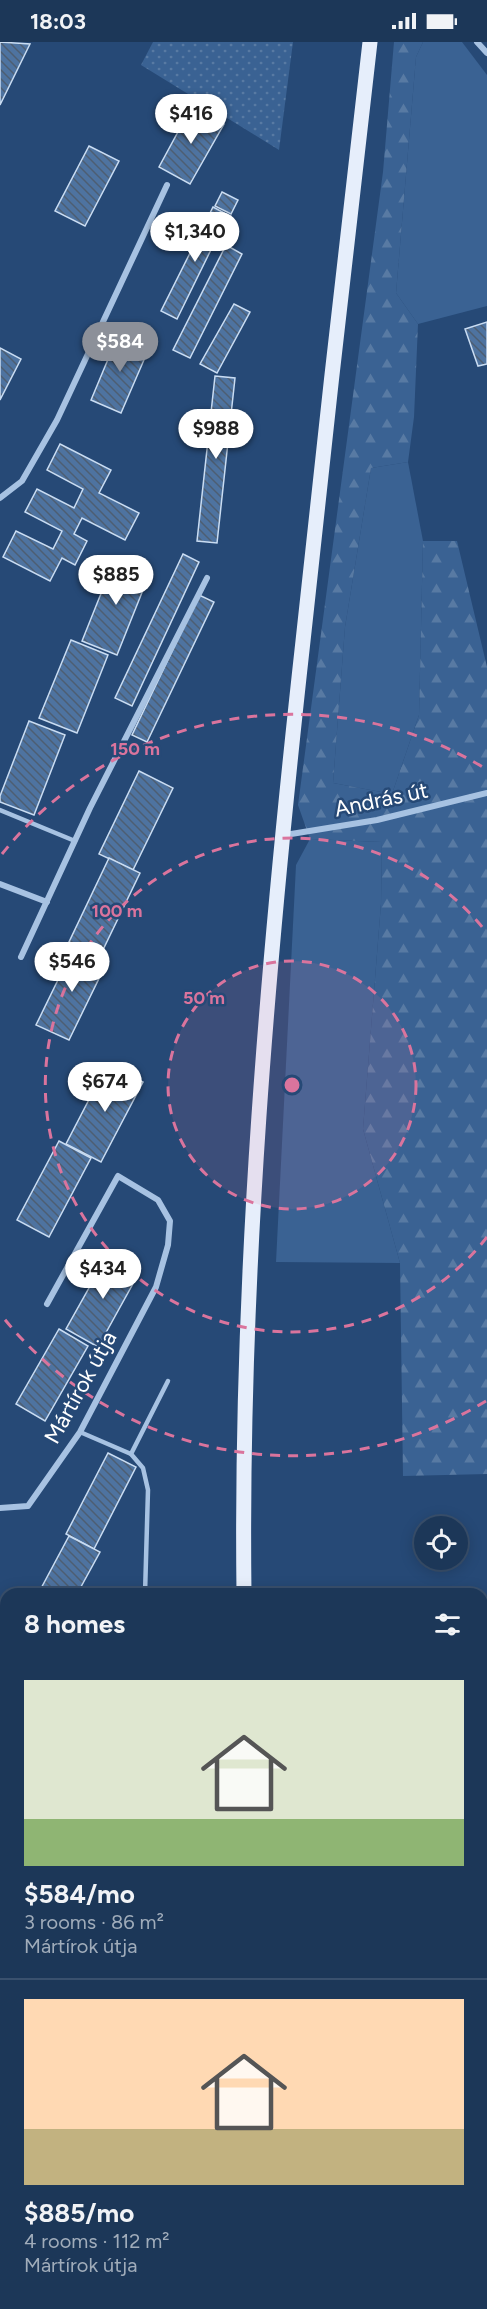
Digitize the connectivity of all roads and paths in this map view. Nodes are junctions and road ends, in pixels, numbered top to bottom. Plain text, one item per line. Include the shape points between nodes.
1 (370, 42) edge
2 (477, 42) edge
3 (487, 53) edge
4 (167, 185) dead end
5 (0, 498) edge
6 (207, 578) dead end
7 (487, 793) edge
8 (0, 810) edge
9 (282, 835) junction
10 (75, 841) junction
11 (0, 884) edge
12 (47, 902) junction
13 (21, 957) dead end
14 (47, 1304) dead end
15 (168, 1381) dead end
16 (80, 1432) junction
17 (131, 1454) junction
18 (0, 1508) edge
19 (145, 1588) edge
20 (244, 1588) edge

1 - 9 main road
2 - 3 street
4 - 5 street via 57,420 22,481
6 - 10 street
7 - 9 street, András út via 377,820
8 - 10 lane
9 - 20 main road via 250,1265
10 - 12 street
11 - 12 street
12 - 13 street
14 - 16 street, Mártírok útja via 118,1176 158,1200 170,1221 168,1245 156,1287
15 - 17 lane
16 - 17 lane
16 - 18 street, Mártírok útja via 28,1506
17 - 19 lane via 143,1468 148,1490

